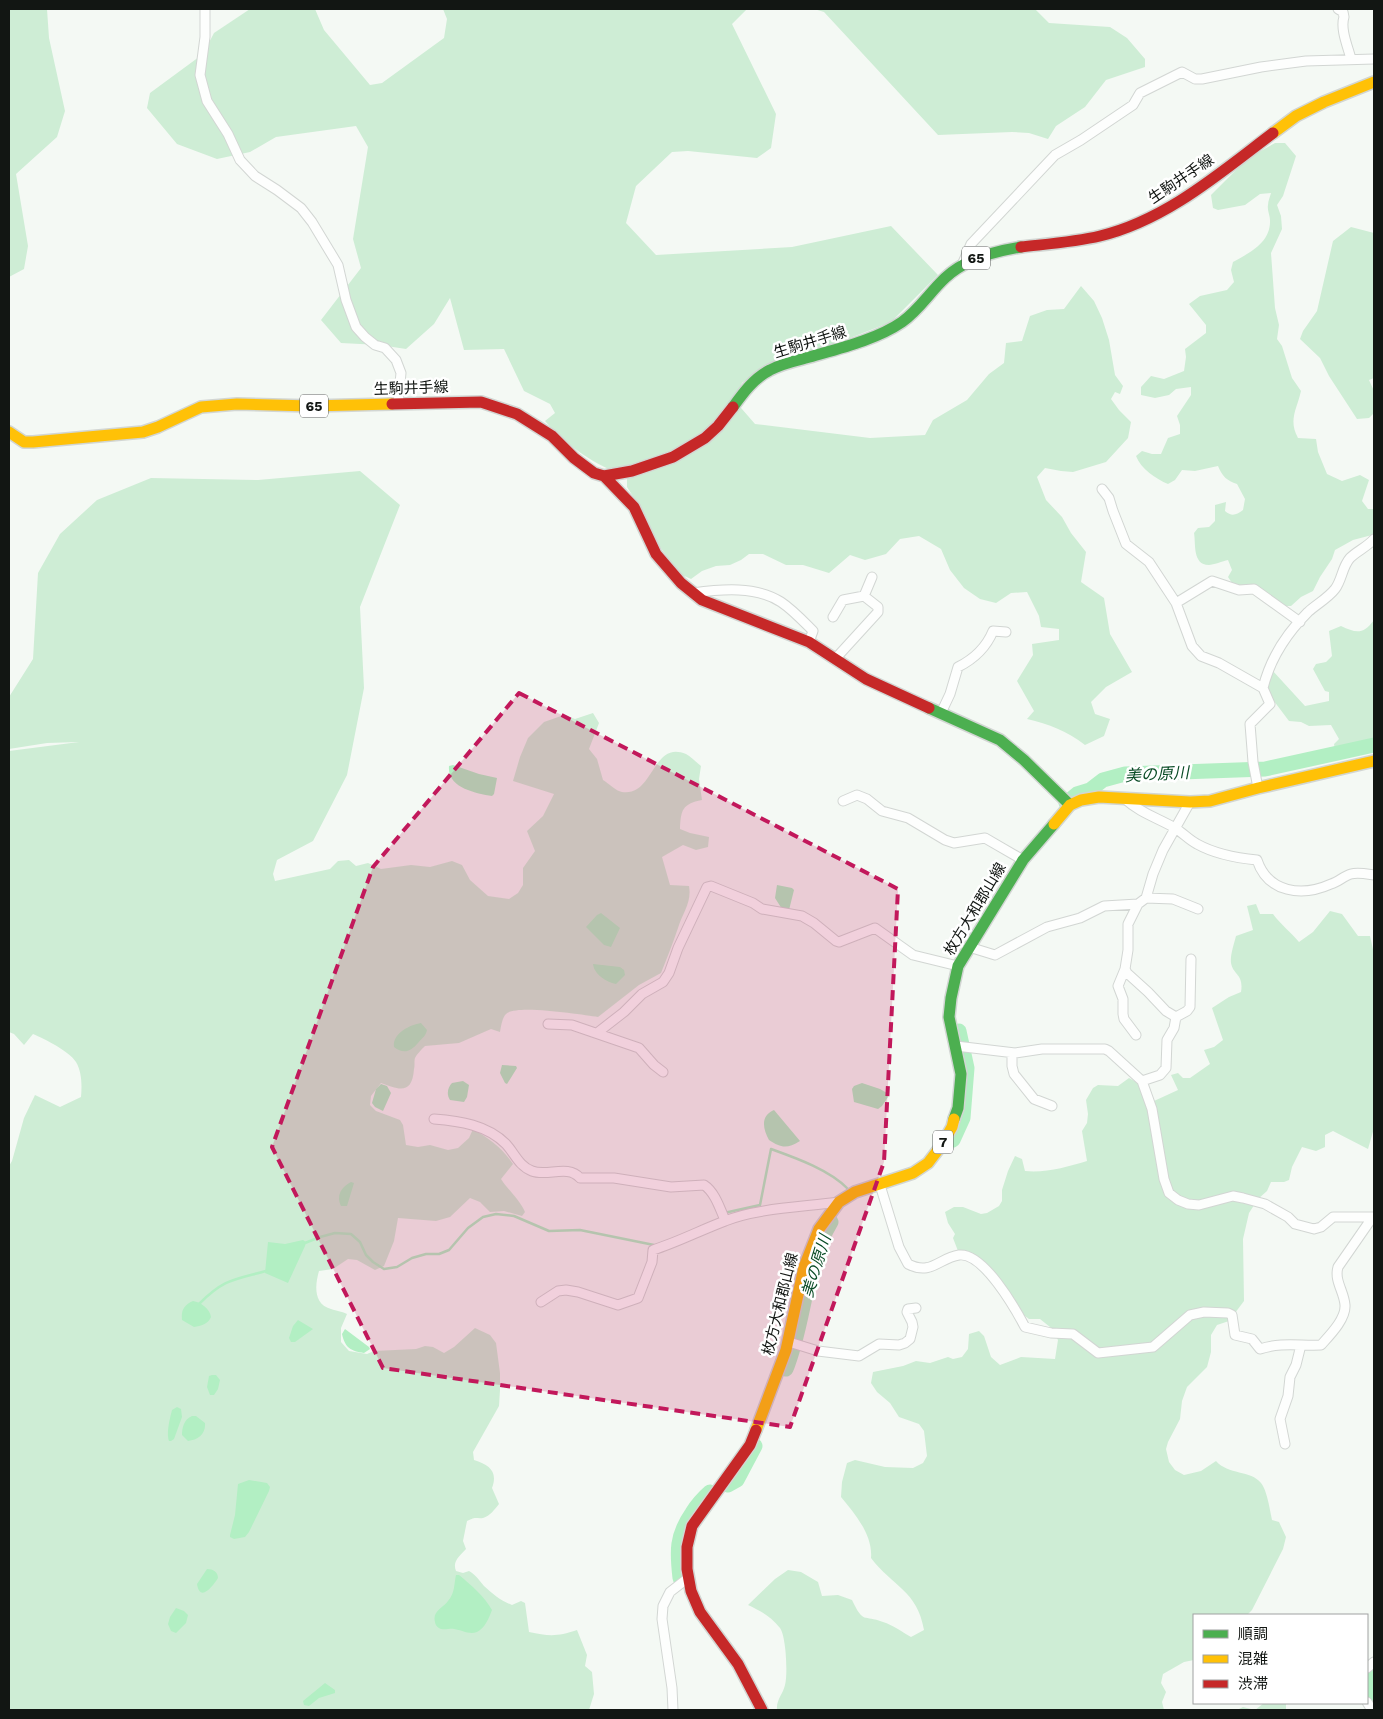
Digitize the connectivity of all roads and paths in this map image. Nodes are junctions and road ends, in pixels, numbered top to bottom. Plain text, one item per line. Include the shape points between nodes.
1 (205, 9) edge
2 (1338, 9) edge
3 (1374, 58) edge
4 (1351, 59) junction
5 (1374, 82) edge
6 (962, 265) junction
7 (398, 404) junction
8 (9, 432) edge
9 (604, 476) junction
10 (1102, 489) dead end
11 (1374, 539) edge
12 (872, 577) dead end
13 (694, 593) junction
14 (864, 596) junction
15 (1176, 603) junction
16 (833, 617) dead end
17 (1300, 622) junction
18 (1006, 632) dead end
19 (809, 642) junction
20 (836, 658) junction
21 (1263, 688) junction
22 (940, 713) junction
23 (1374, 761) edge
24 (1256, 782) junction
25 (1124, 798) junction
26 (842, 801) dead end
27 (1066, 801) junction
28 (1190, 802) junction
29 (1175, 828) junction
30 (1023, 860) junction
31 (1374, 875) edge
32 (1146, 898) junction
33 (1138, 904) junction
34 (1198, 909) dead end
35 (969, 947) junction
36 (1191, 959) dead end
37 (958, 966) junction
38 (1125, 969) junction
39 (1176, 1017) junction
40 (548, 1024) dead end
41 (597, 1033) junction
42 (1136, 1036) dead end
43 (956, 1046) junction
44 (1012, 1053) junction
45 (663, 1072) dead end
46 (1142, 1081) junction
47 (1052, 1106) dead end
48 (434, 1119) dead end
49 (880, 1185) junction
50 (839, 1202) junction
51 (1373, 1218) edge
52 (725, 1220) junction
53 (540, 1302) dead end
54 (916, 1308) dead end
55 (789, 1342) junction
56 (1301, 1346) junction
57 (1285, 1444) dead end
58 (688, 1578) junction
59 (673, 1710) edge
60 (762, 1710) edge

1 - 7 street via 200,75 207,101 240,160 255,176 301,208 312,222 338,264 356,327 396,360 400,373
2 - 4 street via 1343,12
3 - 4 street
4 - 6 street via 1261,67 1202,79 1182,72 1151,86 1140,93 1133,105 1055,155 971,244
5 - 6 main road, 生駒井手線 / 65 via 1296,116 1187,197 1138,223 1100,236 1001,250
6 - 9 main road, 生駒井手線 / 65 via 902,322 862,342 770,370 744,392 718,426 690,448 632,471
7 - 8 main road, 生駒井手線 / 65 via 238,404 201,408 143,432 33,442 24,442
7 - 9 main road, 生駒井手線 / 65 via 481,402 517,414 552,436 594,473
9 - 13 main road via 634,507 656,554
10 - 15 street via 1110,498 1126,544 1149,562
11 - 17 street via 1350,557 1336,589
12 - 14 street
13 - 19 main road via 714,606
13 - 19 street via 747,590 781,602 813,632
14 - 16 street via 843,600
14 - 20 street via 878,607 878,612
15 - 17 street via 1212,581 1239,590 1254,590
15 - 21 street via 1192,646 1201,656
17 - 21 street via 1267,671
18 - 22 street via 993,631 982,650 958,667
19 - 20 main road
20 - 22 main road via 866,679
21 - 24 street via 1270,704 1250,724
22 - 27 main road via 1000,740
23 - 24 main road
24 - 28 main road via 1210,801
25 - 27 main road via 1090,797
25 - 28 main road
25 - 29 street via 1151,817
26 - 30 street via 857,795 882,811 908,818 945,840 954,843 985,838
27 - 30 main road, 枚方大和郡山線 / 7
28 - 29 street
29 - 31 street via 1196,844 1211,850 1257,860 1266,878 1283,889 1308,890 1332,884 1350,874
29 - 32 street via 1153,874
30 - 35 main road, 枚方大和郡山線 / 7
32 - 33 street
32 - 34 street via 1173,900
33 - 35 street via 1104,906 1080,918 1047,927 995,955
33 - 38 street via 1128,924
35 - 37 main road, 枚方大和郡山線 / 7
36 - 39 street via 1190,1007
37 - 41 street via 913,955 875,928 839,942 802,916 762,909 711,886 707,887 664,982 642,994
37 - 43 main road, 枚方大和郡山線 / 7 via 949,1017
38 - 39 street
38 - 42 street via 1118,986 1123,999 1122,1014
39 - 46 street via 1167,1040 1166,1068 1160,1075
40 - 41 street via 572,1025
41 - 45 street via 638,1048
43 - 44 street
43 - 49 main road, 枚方大和郡山線 / 7 via 961,1074 958,1108 952,1127 928,1163 913,1173
44 - 46 street via 1042,1049 1105,1049
44 - 47 street via 1014,1074 1034,1099
46 - 51 street via 1152,1109 1164,1179 1169,1193 1178,1200 1199,1206 1233,1196 1243,1198 1265,1204 1295,1224 1314,1229 1334,1217
48 - 52 street via 458,1121 490,1133 532,1171 566,1172 580,1178 614,1178 670,1187 707,1187
49 - 50 main road, 枚方大和郡山線 / 7 via 855,1192
49 - 56 street via 899,1247 908,1264 930,1268 958,1256 967,1256 986,1270 1004,1290 1024,1327 1073,1334 1098,1353 1153,1347 1186,1316 1222,1312 1232,1315 1235,1334 1252,1339 1260,1349 1287,1344
50 - 52 street
50 - 55 main road, 枚方大和郡山線 / 7 via 811,1246
51 - 56 street via 1336,1273 1345,1304 1344,1313 1321,1345
52 - 53 street via 653,1250 652,1262 638,1298 618,1305 566,1290
54 - 55 street via 907,1312 913,1327 910,1339 899,1345 879,1344 859,1356 818,1351
55 - 58 main road, 枚方大和郡山線 / 7 via 750,1445 692,1526 685,1559
56 - 57 street via 1280,1419
58 - 59 street via 670,1592 663,1606
58 - 60 main road, 枚方大和郡山線 / 7 via 700,1612 743,1672

